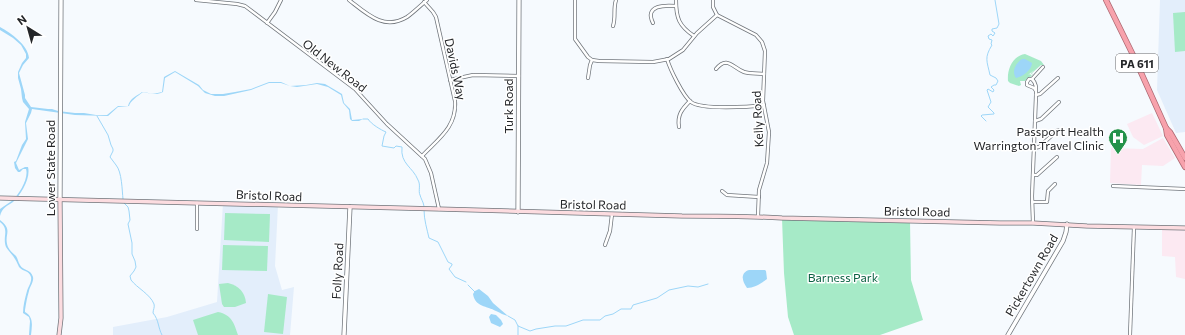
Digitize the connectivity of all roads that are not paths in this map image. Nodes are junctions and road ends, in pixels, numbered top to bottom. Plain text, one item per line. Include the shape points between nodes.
1 (60, 0) edge
2 (196, 0) edge
3 (281, 0) edge
4 (349, 0) edge
5 (519, 0) edge
6 (575, 0) edge
7 (616, 0) edge
8 (676, 0) edge
9 (713, 0) edge
10 (1106, 0) edge
11 (213, 1) edge
12 (426, 1) edge
13 (676, 6) junction
14 (716, 14) junction
15 (267, 23) junction
16 (653, 23) dead end
17 (613, 26) dead end
18 (694, 36) junction
19 (667, 59) junction
20 (592, 60) junction
21 (1043, 67) dead end
22 (716, 69) dead end
23 (764, 74) junction
24 (519, 76) junction
25 (588, 78) dead end
26 (1058, 78) dead end
27 (1032, 79) junction
28 (450, 80) junction
29 (1036, 93) junction
30 (690, 101) junction
31 (1059, 102) dead end
32 (764, 105) junction
33 (1035, 121) junction
34 (679, 127) dead end
35 (1166, 128) junction
36 (1058, 130) dead end
37 (1034, 148) junction
38 (422, 156) junction
39 (1057, 157) dead end
40 (1185, 158) edge
41 (1185, 167) edge
42 (1033, 175) junction
43 (1055, 184) dead end
44 (1114, 186) dead end
45 (1185, 189) edge
46 (722, 191) dead end
47 (759, 197) junction
48 (0, 198) edge
49 (60, 199) junction
50 (1033, 202) junction
51 (197, 203) junction
52 (350, 207) junction
53 (439, 209) junction
54 (518, 212) junction
55 (612, 214) junction
56 (758, 216) junction
57 (1032, 222) junction
58 (1067, 224) junction
59 (1134, 227) junction
60 (1185, 228) edge
61 (197, 230) dead end
62 (605, 245) dead end
63 (59, 335) edge
64 (344, 335) edge
65 (1008, 335) edge
66 (1130, 335) edge

1 - 49 street, Lower State Road
2 - 11 street, Old New Road
3 - 15 street
4 - 12 street via 372,18 388,22 407,17
5 - 24 street, Turk Road
6 - 20 street via 575,38
7 - 17 street
8 - 13 street
9 - 14 street
10 - 35 highway, PA 611
11 - 15 street, Old New Road via 242,5
12 - 28 street, Davids Way via 436,17
13 - 16 street via 657,7 651,14
13 - 18 street via 679,20
14 - 18 street
14 - 23 street, Kelly Road via 753,33 760,40 765,52
15 - 38 street, Old New Road via 355,89 387,124
18 - 19 street via 683,50
19 - 20 street via 653,62
19 - 30 street
20 - 25 street
21 - 27 street
22 - 23 street via 719,65 728,63 744,72
23 - 32 street, Kelly Road
24 - 28 street via 473,75
24 - 54 street, Turk Road
26 - 29 street via 1040,94
27 - 29 street via 1036,84
27 - 29 street via 1028,80 1027,84 1034,88
28 - 38 street, Davids Way via 455,101 454,118 447,130
29 - 33 street
30 - 32 street via 704,106
30 - 34 street via 680,112
31 - 33 street
32 - 47 street, Kelly Road via 769,132 766,168
33 - 37 street
35 - 40 highway, PA 611
35 - 41 highway, PA 611 via 1167,135
36 - 37 street
37 - 42 street
38 - 53 street, Old New Road via 429,167
39 - 42 street via 1037,175
42 - 50 street
43 - 50 street via 1048,191 1047,202
44 - 45 street
46 - 47 street via 727,195
47 - 56 street, Kelly Road
48 - 49 main road, Bristol Road
49 - 51 main road, Bristol Road
49 - 63 main road, Lower State Road
50 - 57 street
51 - 52 main road, Bristol Road
51 - 61 street
52 - 53 main road, Bristol Road
52 - 64 street, Folly Road
53 - 54 main road, Bristol Road
54 - 55 main road, Bristol Road
55 - 56 main road, Bristol Road
55 - 62 street
56 - 57 main road, Bristol Road
57 - 58 main road, Bristol Road
58 - 59 main road, Bristol Road
58 - 65 street, Pickertown Road via 1063,241
59 - 60 main road, Bristol Road
59 - 66 street

